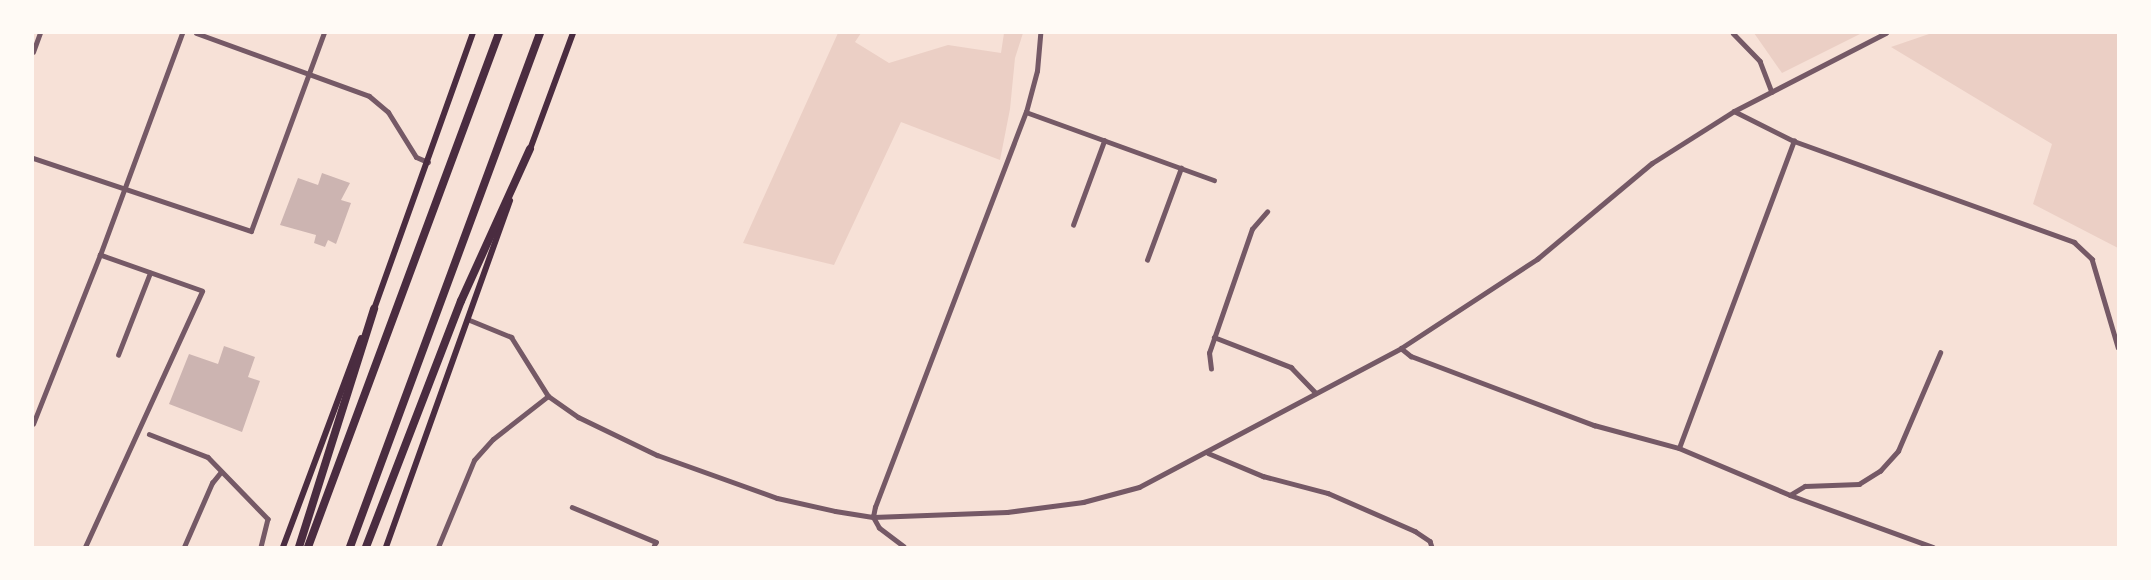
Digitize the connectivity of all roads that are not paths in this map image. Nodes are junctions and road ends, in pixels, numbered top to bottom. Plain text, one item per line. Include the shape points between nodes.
1 (40, 33) edge
2 (182, 33) edge
3 (196, 33) edge
4 (324, 33) edge
5 (473, 33) edge
6 (499, 33) edge
7 (540, 33) edge
8 (573, 33) edge
9 (1040, 33) edge
10 (1733, 33) edge
11 (1886, 33) edge
12 (33, 52) edge
13 (310, 74) junction
14 (1772, 92) junction
15 (1734, 111) junction
16 (1026, 112) junction
17 (1104, 141) junction
18 (1794, 141) junction
19 (530, 149) junction
20 (33, 158) edge
21 (428, 162) junction
22 (1181, 168) junction
23 (1214, 180) dead end
24 (123, 190) junction
25 (1267, 212) dead end
26 (1073, 225) dead end
27 (100, 255) junction
28 (1147, 260) dead end
29 (150, 273) junction
30 (374, 309) junction
31 (466, 320) junction
32 (1214, 337) junction
33 (2118, 347) edge
34 (1401, 348) junction
35 (1940, 353) dead end
36 (118, 355) dead end
37 (1210, 369) dead end
38 (1316, 393) junction
39 (548, 396) junction
40 (33, 424) edge
41 (149, 434) dead end
42 (1679, 448) junction
43 (1208, 453) junction
44 (221, 472) junction
45 (1790, 495) junction
46 (572, 507) dead end
47 (873, 516) junction
48 (85, 547) edge
49 (184, 547) edge
50 (261, 547) edge
51 (283, 547) edge
52 (299, 547) edge
53 (308, 547) edge
54 (350, 547) edge
55 (366, 547) edge
56 (386, 547) edge
57 (438, 547) edge
58 (654, 547) edge
59 (904, 547) edge
60 (1432, 547) edge
61 (1933, 547) edge

1 - 12 street
2 - 24 street
3 - 13 street
4 - 13 street
5 - 21 main road
6 - 53 highway
7 - 54 highway
8 - 19 main road
9 - 16 street via 1037,71
10 - 14 street via 1760,61
11 - 14 street
13 - 21 street via 379,103 416,157
13 - 24 street via 251,231
14 - 15 street
15 - 18 street
15 - 34 street via 1652,163 1537,260
16 - 17 street
16 - 47 street
17 - 22 street
17 - 26 street
18 - 33 street via 2074,242 2092,259
18 - 42 street
19 - 31 main road
19 - 55 highway via 461,301
20 - 24 street
21 - 30 main road
22 - 23 street
22 - 28 street
24 - 27 street
25 - 32 street via 1252,230
27 - 29 street
27 - 40 street
29 - 36 street
29 - 48 street via 202,291
30 - 51 main road
30 - 52 highway
31 - 39 street via 511,337
31 - 56 main road
32 - 37 street via 1207,358
32 - 38 street via 1291,367
34 - 38 street
34 - 42 street via 1411,357 1594,425
35 - 45 street via 1898,451 1880,471 1859,484 1805,486
38 - 43 street
39 - 47 street via 578,417 710,476 777,498
39 - 57 street via 493,439 474,460
41 - 44 street via 208,457
42 - 45 street
43 - 47 street via 1138,488 1083,502 1007,512
43 - 60 street via 1263,476 1328,493 1415,531
44 - 49 street via 212,483
44 - 50 street via 268,519
45 - 61 street
46 - 58 street via 656,542
47 - 59 street via 879,528

